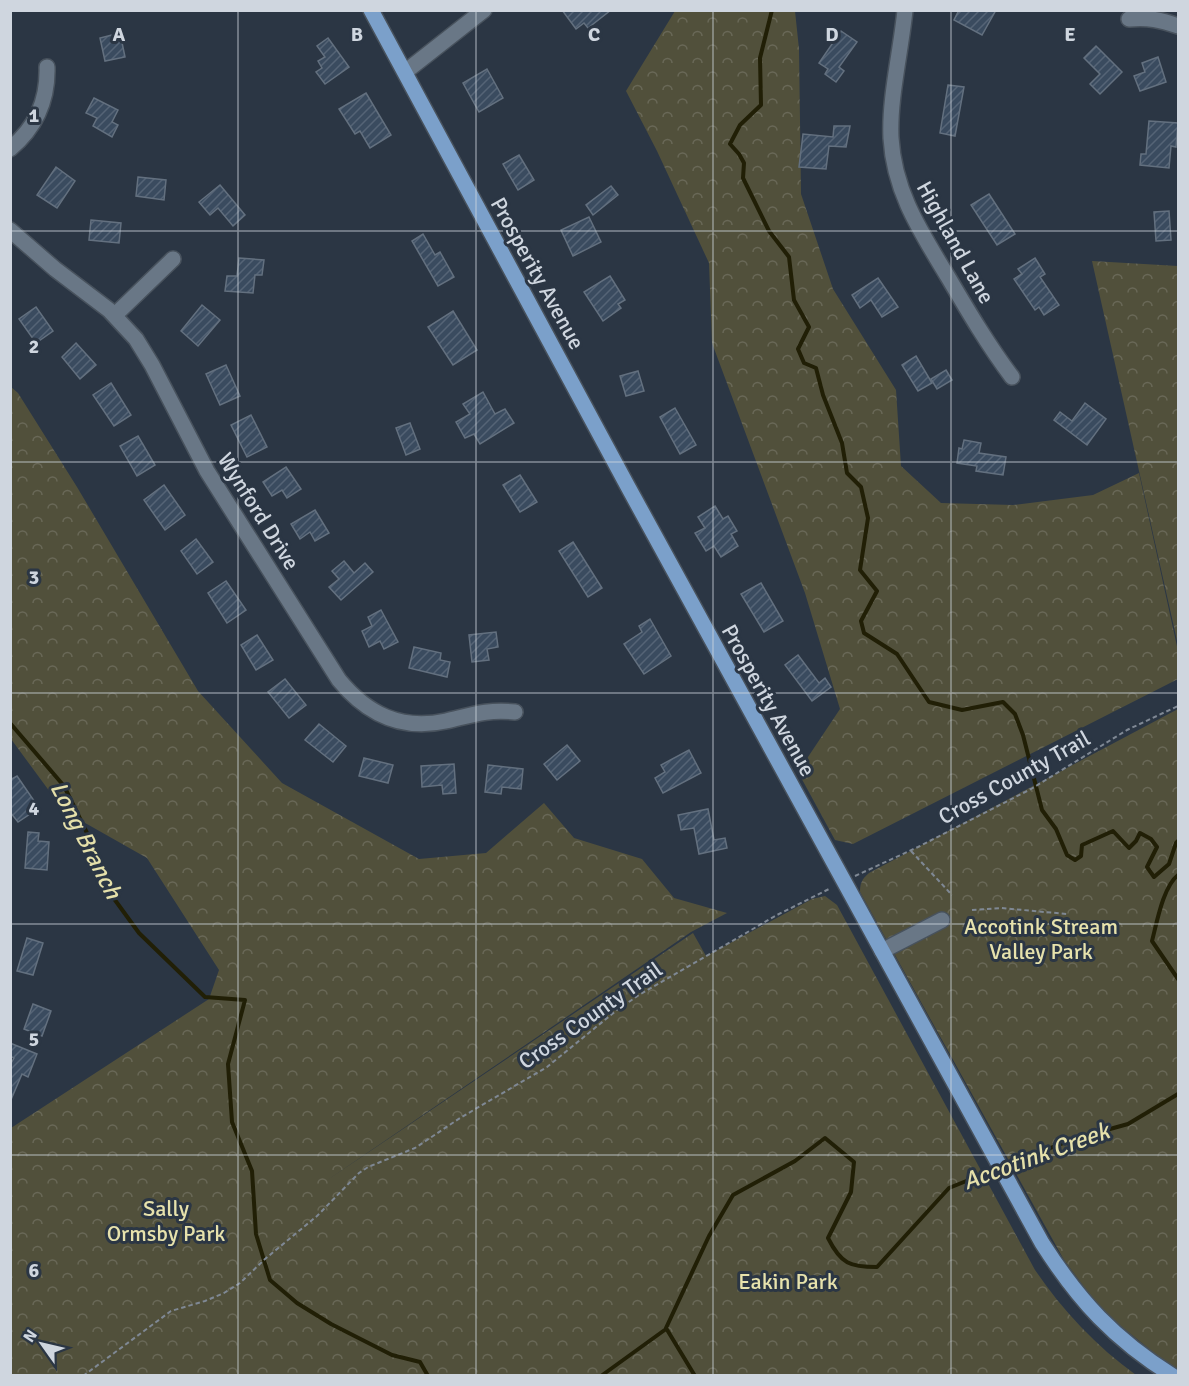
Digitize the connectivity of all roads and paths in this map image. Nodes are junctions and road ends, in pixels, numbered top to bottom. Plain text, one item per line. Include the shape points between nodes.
1 (371, 10) edge
2 (484, 10) edge
3 (905, 10) edge
4 (1129, 19) dead end
5 (1179, 26) edge
6 (47, 67) dead end
7 (405, 72) junction
8 (10, 149) edge
9 (10, 230) edge
10 (173, 259) dead end
11 (115, 315) junction
12 (1012, 377) dead end
13 (1179, 706) edge
14 (515, 712) dead end
15 (911, 850) junction
16 (843, 882) junction
17 (952, 895) dead end
18 (972, 910) dead end
19 (1067, 914) dead end
20 (942, 920) dead end
21 (882, 951) junction
22 (83, 1376) edge
23 (1173, 1376) edge

1 - 7 main road, Prosperity Avenue
2 - 7 street
3 - 12 street, Highland Lane via 891,136 897,182 934,254
4 - 5 street via 1160,19
6 - 8 street via 48,83 40,112
7 - 16 main road, Prosperity Avenue
9 - 11 street, Wynford Drive
10 - 11 street
11 - 14 street, Wynford Drive via 136,339 207,471 351,695 374,712 408,723 426,724 480,712
13 - 15 path, Cross County Trail via 1127,730 1031,789
15 - 16 path, Cross County Trail
15 - 17 path
16 - 21 main road, Prosperity Avenue
16 - 22 path, Cross County Trail via 777,915 639,996 547,1067 416,1149 358,1173 317,1216 240,1283 224,1293 171,1311
18 - 19 path via 1001,908
20 - 21 street
21 - 23 main road, Prosperity Avenue via 1042,1244 1080,1299 1102,1323

